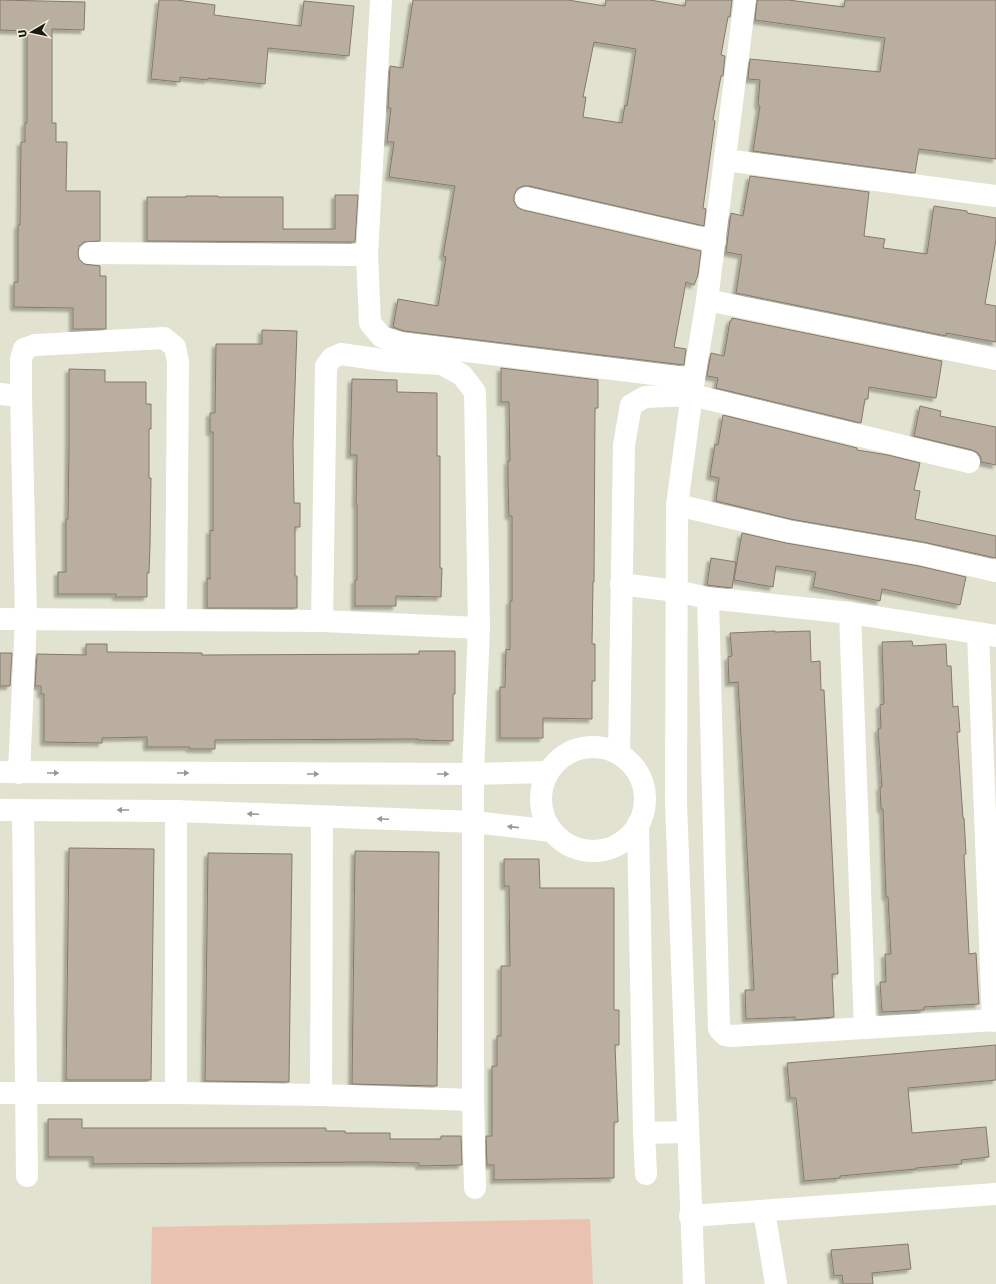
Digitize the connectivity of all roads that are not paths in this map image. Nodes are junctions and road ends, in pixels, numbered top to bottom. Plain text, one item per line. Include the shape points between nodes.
1 (380, 0) edge
2 (745, 0) edge
3 (725, 160) junction
4 (996, 196) edge
5 (526, 198) dead end
6 (715, 241) junction
7 (90, 254) dead end
8 (367, 255) junction
9 (707, 300) junction
10 (996, 358) edge
11 (693, 387) junction
12 (10, 395) edge
13 (969, 462) dead end
14 (677, 505) junction
15 (996, 571) edge
16 (621, 584) junction
17 (676, 591) junction
18 (708, 598) junction
19 (850, 613) junction
20 (26, 618) junction
21 (0, 619) edge
22 (176, 619) junction
23 (322, 621) junction
24 (479, 628) junction
25 (987, 635) edge
26 (619, 753) junction
27 (548, 772) junction
28 (10, 773) edge
29 (473, 774) junction
30 (645, 801) junction
31 (676, 803) junction
32 (0, 810) edge
33 (23, 810) junction
34 (176, 811) junction
35 (322, 817) junction
36 (474, 822) junction
37 (638, 824) junction
38 (552, 831) junction
39 (994, 1021) edge
40 (865, 1028) junction
41 (0, 1093) edge
42 (27, 1093) junction
43 (176, 1093) junction
44 (321, 1095) junction
45 (473, 1100) junction
46 (687, 1132) junction
47 (644, 1133) junction
48 (646, 1174) dead end
49 (27, 1176) dead end
50 (474, 1188) dead end
51 (996, 1194) edge
52 (764, 1211) junction
53 (690, 1216) junction
54 (694, 1284) edge
55 (776, 1284) edge

1 - 8 street
2 - 3 street
3 - 4 street
3 - 6 street
5 - 6 street
6 - 9 street
7 - 8 street
8 - 11 street via 370,323 382,338
9 - 10 street
9 - 11 street
11 - 13 street
11 - 14 street
11 - 16 street via 645,397 631,405 624,445
12 - 20 street
12 - 22 street via 24,349 35,345 164,338 175,347 178,362
14 - 15 street via 788,531 921,554
14 - 17 street
16 - 17 street
16 - 26 street
17 - 18 street
17 - 31 street
18 - 19 street
18 - 40 street via 719,1029 725,1035 732,1036
19 - 25 street
19 - 40 street
20 - 21 street
20 - 22 street
20 - 28 street
22 - 23 street
23 - 24 street
23 - 24 street via 326,366 332,358 341,354 389,361 442,364 462,374 475,392
24 - 29 street
25 - 39 street
26 - 27 street via 600,747 579,748 561,757
26 - 30 street via 634,767 643,785
27 - 29 street
27 - 38 street via 541,792 543,812
28 -> 29 street
29 - 36 street
30 - 31 street
30 - 37 street
31 - 46 street
32 - 33 street
34 -> 33 street
33 - 42 street
35 -> 34 street
34 - 43 street
36 -> 35 street
35 - 44 street
38 -> 36 street
36 - 45 street
37 - 38 street via 625,840 607,849 586,851 567,844
37 - 47 street
39 - 40 street
41 - 42 street
42 - 43 street
42 - 49 street
43 - 44 street
44 - 45 street
45 - 50 street
46 - 47 street
46 - 53 street
47 - 48 street
51 - 52 street
52 - 53 street
52 - 55 street
53 - 54 street

